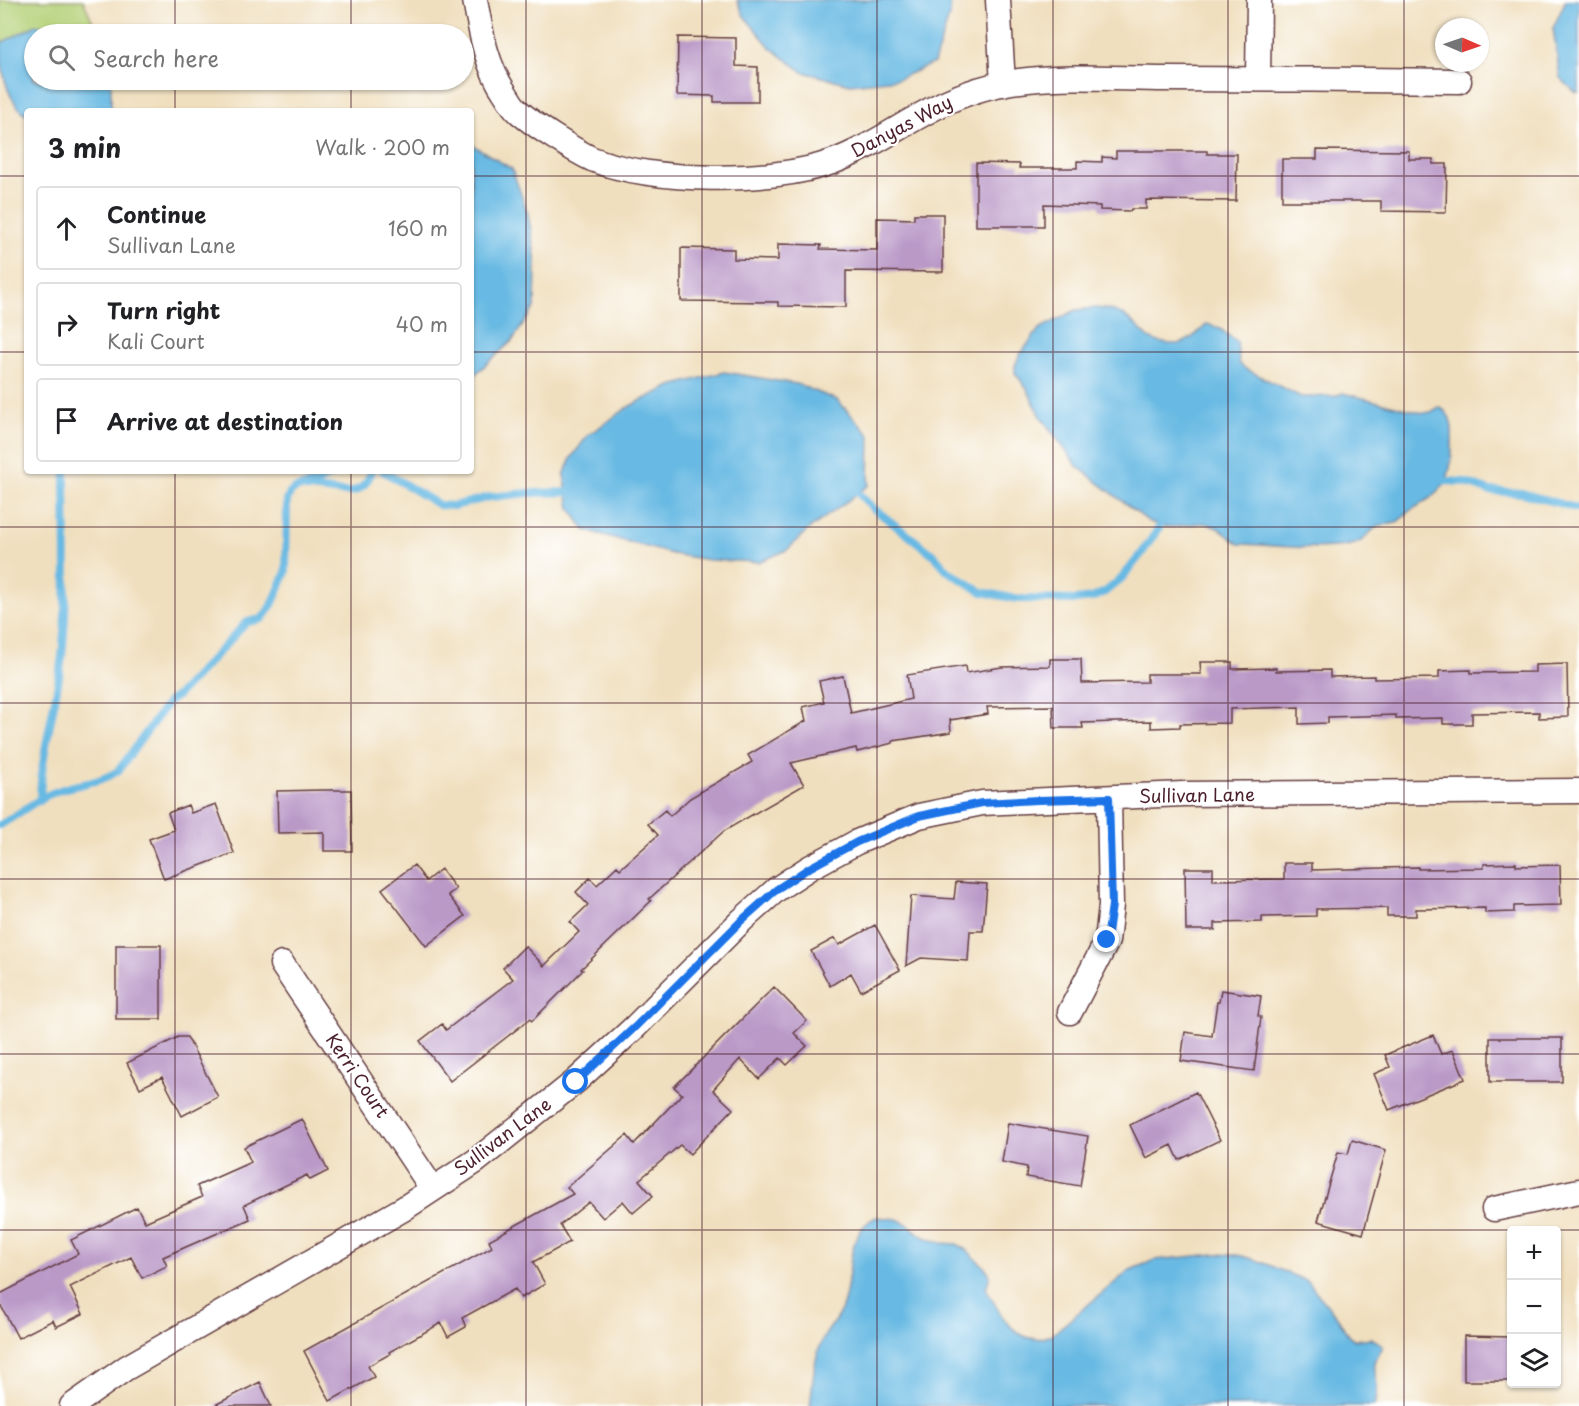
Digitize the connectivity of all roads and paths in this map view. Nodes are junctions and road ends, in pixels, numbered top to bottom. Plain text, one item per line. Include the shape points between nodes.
1 (476, 0) edge
2 (998, 0) edge
3 (1259, 0) edge
4 (1258, 79) junction
5 (1459, 81) dead end
6 (1003, 84) junction
7 (1579, 791) edge
8 (1109, 798) junction
9 (282, 964) dead end
10 (1070, 1012) dead end
11 (432, 1188) junction
12 (1579, 1191) edge
13 (1494, 1209) dead end
14 (72, 1406) edge

1 - 6 street, Danyas Way via 483,47 495,79 517,111 592,158 674,177 749,177 830,163 860,151 935,107
2 - 6 street
3 - 4 street
4 - 5 street, Danyas Way
4 - 6 street, Danyas Way via 1044,79
7 - 8 street, Sullivan Lane
8 - 10 street via 1112,905 1107,940
8 - 11 street, Sullivan Lane via 982,803 919,816 809,868 777,889 742,920 576,1082 476,1161
9 - 11 street, Kerri Court
11 - 14 street, Sullivan Lane via 403,1209 126,1368
12 - 13 street

